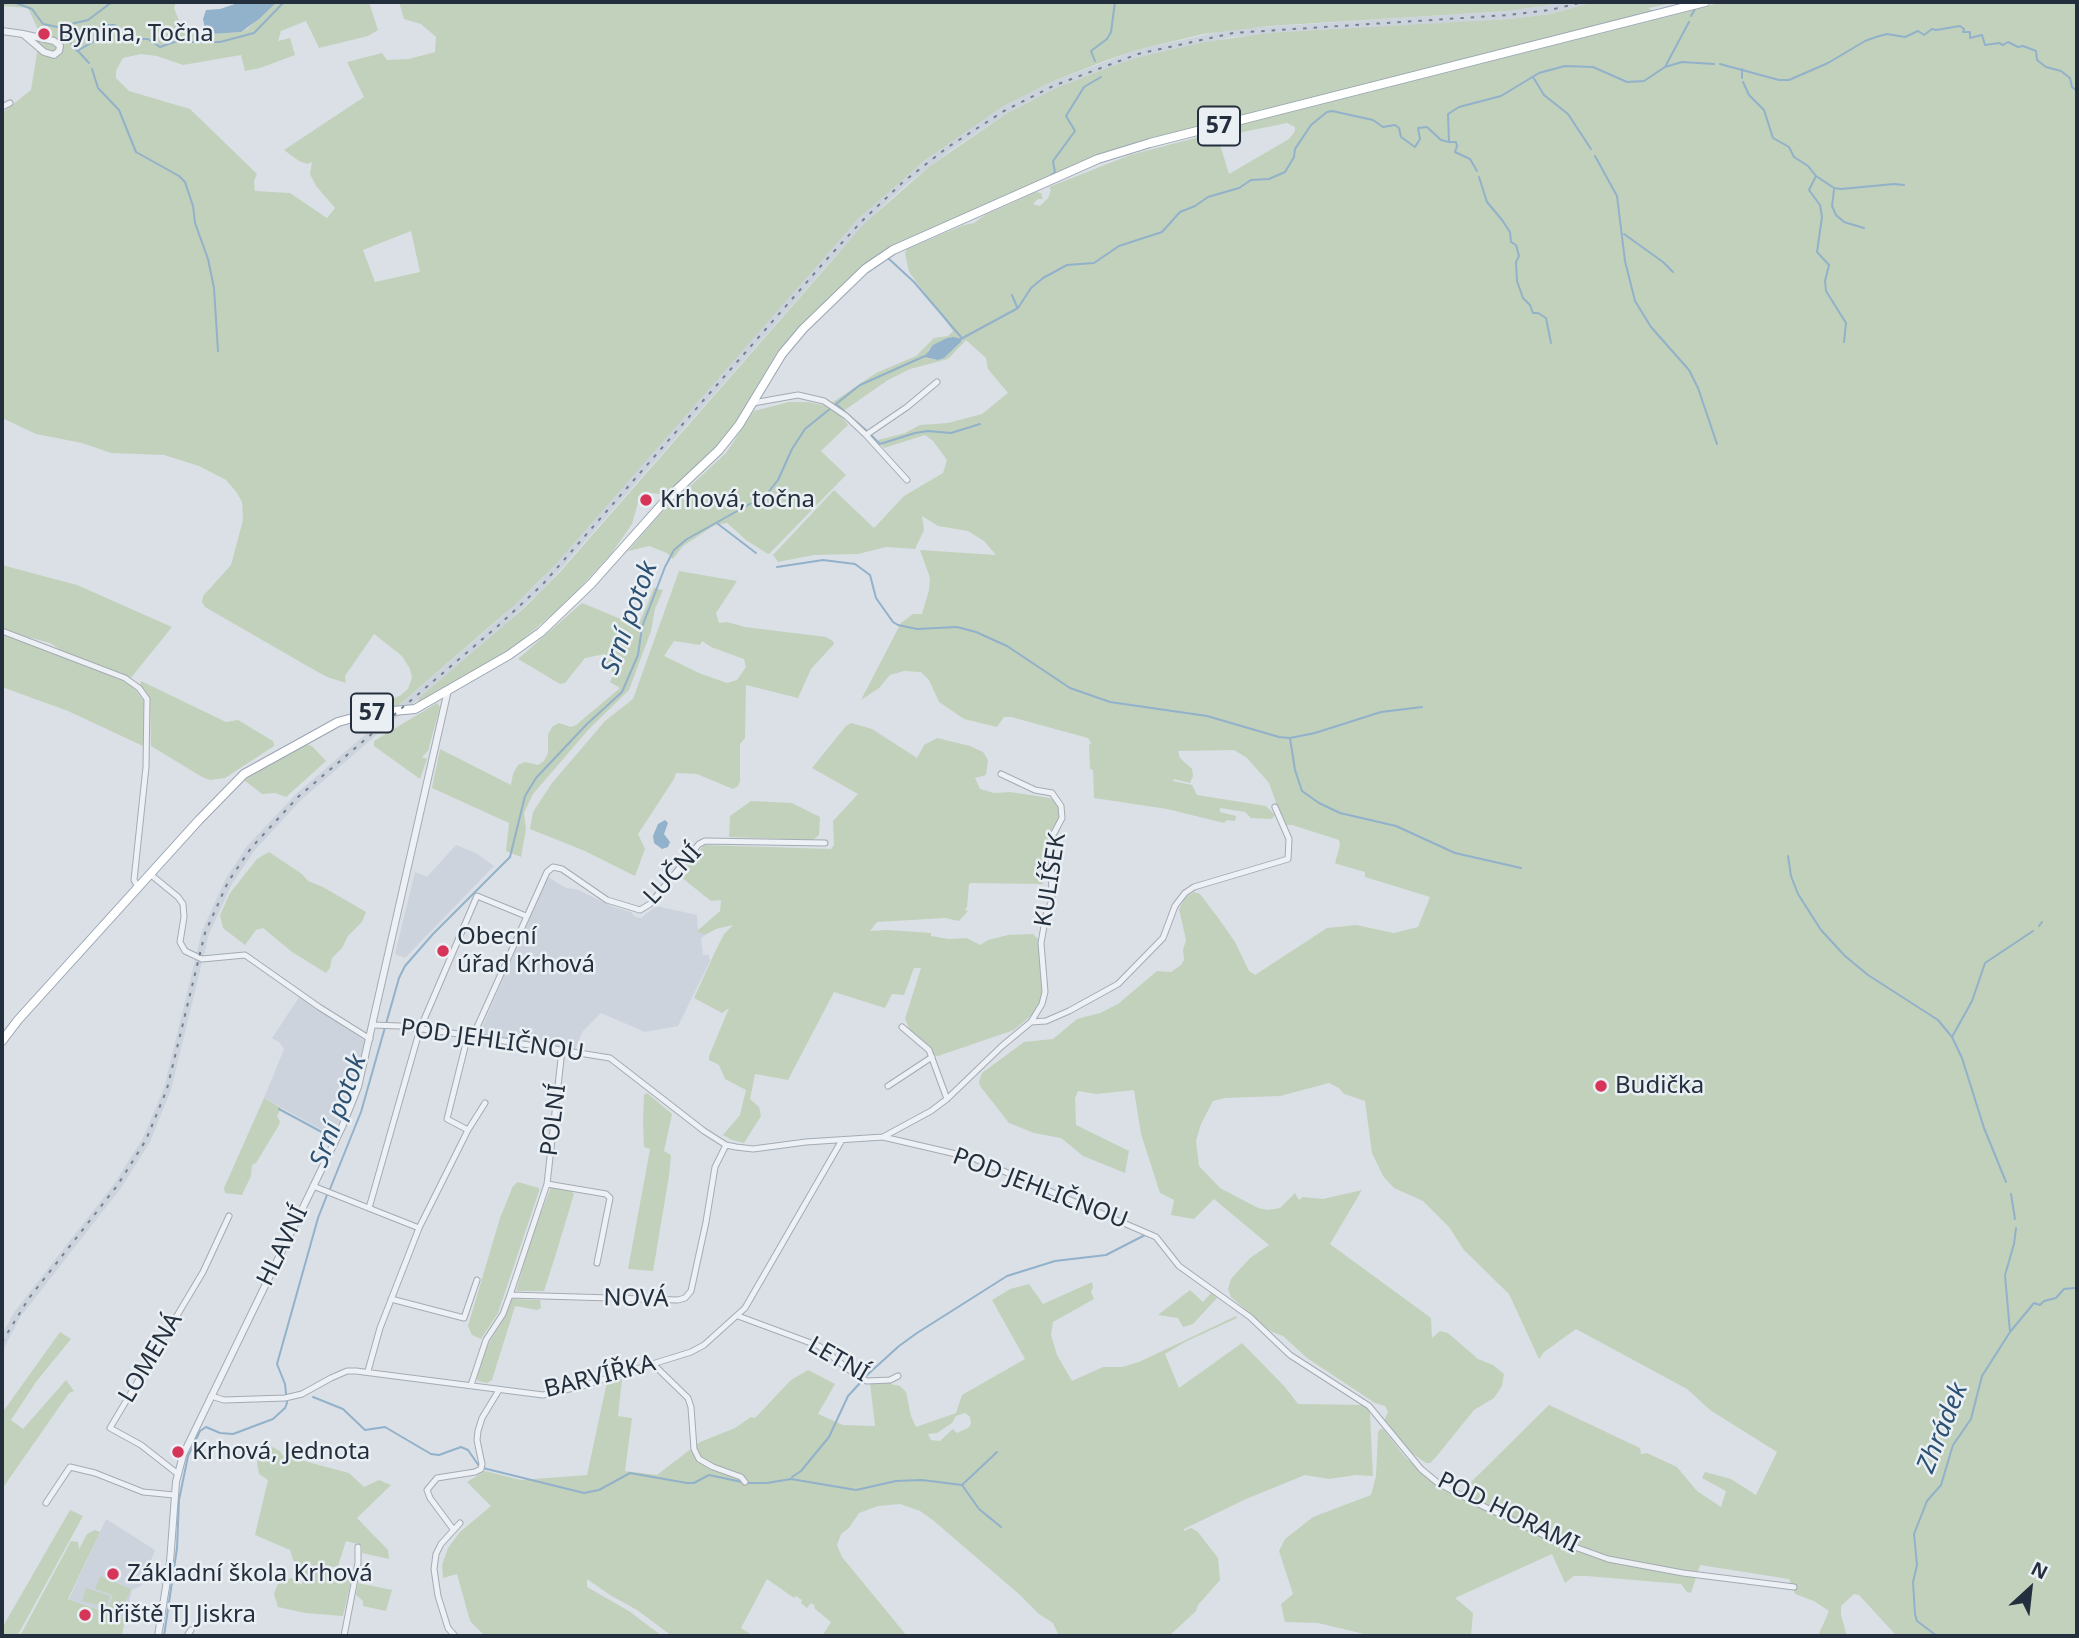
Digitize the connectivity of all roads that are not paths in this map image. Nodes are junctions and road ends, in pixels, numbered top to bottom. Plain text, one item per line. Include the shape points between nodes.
1 (1705, 2) edge
2 (2, 31) edge
3 (23, 34) junction
4 (10, 103) dead end
5 (2, 107) edge
6 (937, 382) dead end
7 (753, 403) junction
8 (866, 435) junction
9 (907, 480) dead end
10 (2, 631) edge
11 (448, 690) junction
12 (1001, 774) dead end
13 (1275, 807) dead end
14 (825, 843) dead end
15 (150, 874) junction
16 (138, 887) junction
17 (526, 916) junction
18 (1031, 1022) junction
19 (373, 1025) junction
20 (902, 1027) dead end
21 (420, 1029) junction
22 (466, 1035) junction
23 (473, 1036) junction
24 (370, 1039) junction
25 (2, 1041) edge
26 (562, 1051) junction
27 (932, 1056) junction
28 (888, 1086) dead end
29 (947, 1099) junction
30 (485, 1103) dead end
31 (468, 1130) junction
32 (883, 1137) junction
33 (842, 1140) junction
34 (726, 1145) junction
35 (547, 1184) junction
36 (313, 1186) junction
37 (369, 1208) junction
38 (229, 1216) dead end
39 (419, 1228) junction
40 (597, 1263) dead end
41 (1179, 1266) joint
42 (477, 1280) dead end
43 (510, 1295) junction
44 (391, 1299) junction
45 (738, 1316) junction
46 (653, 1365) junction
47 (368, 1371) junction
48 (898, 1376) dead end
49 (471, 1385) junction
50 (499, 1390) junction
51 (211, 1396) junction
52 (178, 1474) junction
53 (745, 1482) dead end
54 (174, 1495) junction
55 (46, 1503) dead end
56 (460, 1523) dead end
57 (453, 1529) junction
58 (358, 1547) dead end
59 (1794, 1587) dead end
60 (449, 1628) junction
61 (191, 1630) dead end
62 (158, 1636) edge
63 (187, 1636) edge
64 (344, 1636) edge
65 (444, 1636) edge
66 (454, 1636) edge

1 - 7 main road, 57 via 1098,159 894,250 865,269 782,354
2 - 3 street
3 - 3 street via 54,41 60,51 54,55 44,52
4 - 5 street
6 - 8 street
7 - 8 street via 811,397 833,406
7 - 11 main road, 57 via 719,450 665,501 566,610 514,652
8 - 9 street
10 - 16 street via 125,678 148,698 134,880
11 - 15 main road, 57 via 412,710 338,722 255,766 230,786
11 - 19 street, HLAVNÍ
12 - 18 street, KULÍŠEK via 1052,793 1061,806 1051,854 1052,901 1041,943 1045,992
13 - 18 street, KULÍŠEK via 1289,839 1288,859 1194,887 1175,906 1163,938 1118,984 1069,1011
14 - 17 street, LUČNÍ via 705,841 640,910 607,900 553,867
15 - 16 main road, 57
15 - 24 street via 183,904 180,942 185,951 202,959 245,955
16 - 25 main road, 57
17 - 21 street via 477,896
17 - 23 street, LUČNÍ
18 - 29 street, KULÍŠEK
19 - 21 street, POD JEHLIČNOU
19 - 24 street, HLAVNÍ
20 - 27 street
21 - 22 street, POD JEHLIČNOU
21 - 37 street
22 - 23 street, POD JEHLIČNOU
22 - 31 street via 447,1119
23 - 26 street, POD JEHLIČNOU
24 - 36 street, HLAVNÍ via 356,1093
26 - 34 street, POD JEHLIČNOU via 610,1058
26 - 35 street, POLNÍ
27 - 28 street
27 - 29 street
29 - 32 street, KULÍŠEK
30 - 31 street
31 - 39 street
32 - 33 street, POD JEHLIČNOU
32 - 41 street, POD JEHLIČNOU via 973,1158 1146,1231
33 - 34 street, POD JEHLIČNOU via 753,1149
33 - 45 street, BARVÍŘKA
34 - 43 street, NOVÁ via 715,1167 691,1291 685,1298
35 - 40 street, POLNÍ via 610,1198
35 - 43 street
36 - 37 street
36 - 51 street, HLAVNÍ
37 - 39 street
38 - 52 street, LOMENÁ via 203,1272 110,1428
39 - 44 street
41 - 59 street, POD HORAMI via 1250,1317 1290,1355 1369,1406 1421,1469 1466,1498 1550,1538 1608,1559
42 - 44 street via 464,1318
43 - 49 street via 486,1340
44 - 47 street
45 - 46 street, BARVÍŘKA via 705,1345
45 - 48 street, LETNÍ via 819,1346 867,1381
46 - 50 street, BARVÍŘKA via 543,1395
46 - 53 street via 688,1398 699,1460
47 - 49 street, BARVÍŘKA
47 - 51 street, BARVÍŘKA via 346,1371 303,1394 287,1397 224,1400
49 - 50 street, BARVÍŘKA
50 - 57 street via 478,1431 481,1469 437,1478 427,1490
51 - 52 street, HLAVNÍ
52 - 54 street, HLAVNÍ
54 - 55 street via 144,1492 70,1467
54 - 62 street, HLAVNÍ
56 - 57 street
57 - 60 street via 436,1555 434,1569
58 - 64 street
60 - 65 street
60 - 66 street
61 - 63 street

